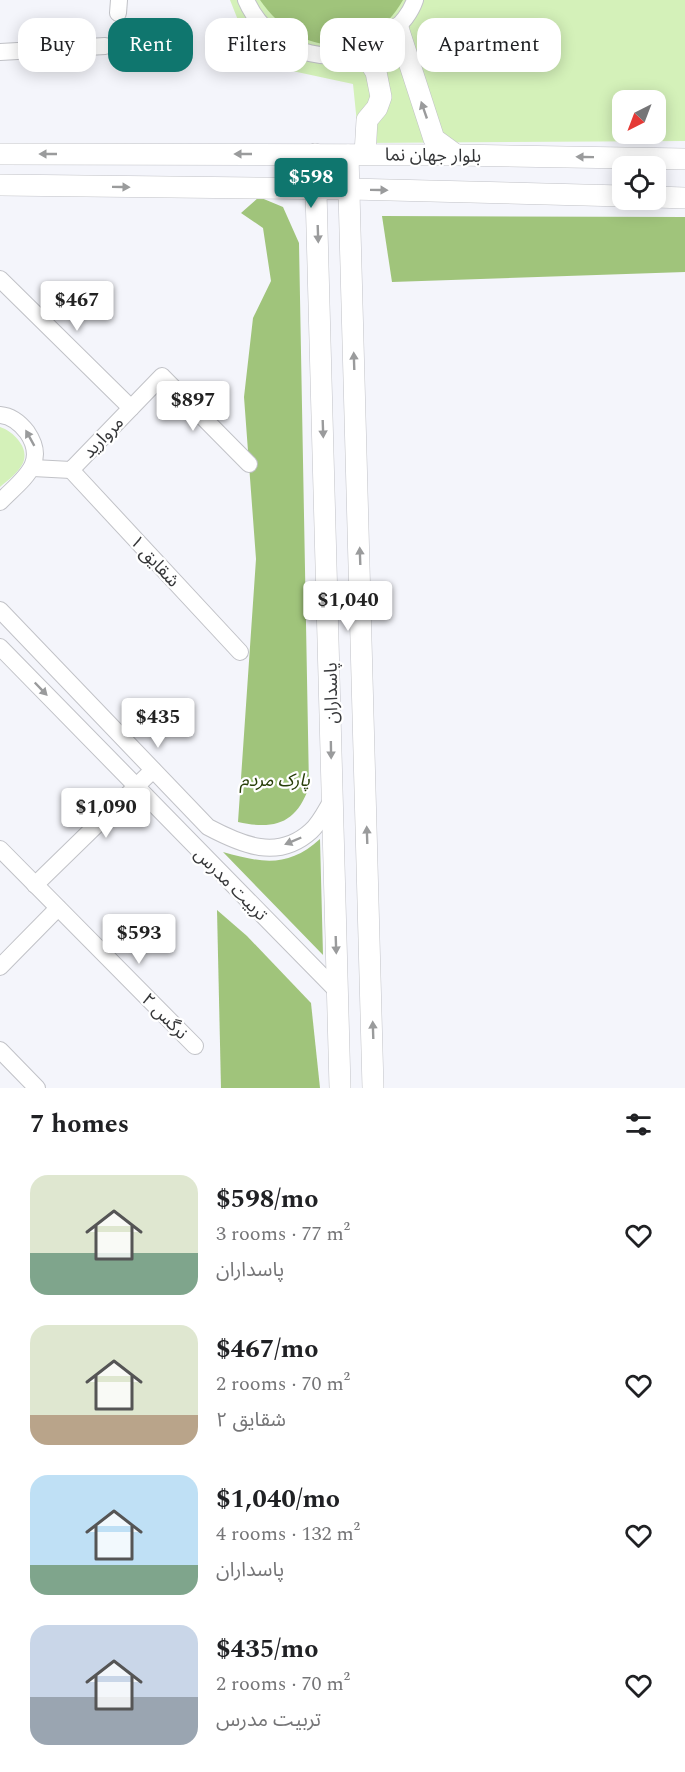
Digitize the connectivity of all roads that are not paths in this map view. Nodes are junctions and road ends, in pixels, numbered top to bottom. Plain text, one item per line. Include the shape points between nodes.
1 (246, 0) edge
2 (415, 0) edge
3 (404, 18) edge
4 (105, 46) dead end
5 (405, 50) edge
6 (0, 52) edge
7 (320, 56) edge
8 (376, 72) edge
9 (0, 154) edge
10 (315, 154) junction
11 (356, 154) junction
12 (456, 155) junction
13 (685, 159) edge
14 (0, 185) edge
15 (316, 189) junction
16 (350, 189) junction
17 (612, 196) edge
18 (666, 197) edge
19 (685, 198) edge
20 (0, 279) edge
21 (131, 408) junction
22 (0, 415) edge
23 (249, 464) dead end
24 (33, 468) junction
25 (71, 470) junction
26 (0, 502) edge
27 (0, 610) edge
28 (0, 647) edge
29 (330, 650) junction
30 (240, 652) dead end
31 (362, 652) junction
32 (153, 770) junction
33 (135, 786) junction
34 (332, 800) junction
35 (0, 849) edge
36 (35, 885) junction
37 (58, 908) junction
38 (0, 967) edge
39 (337, 991) junction
40 (195, 1046) dead end
41 (0, 1050) edge
42 (37, 1088) edge
43 (340, 1088) edge
44 (374, 1088) edge

1 - 7 street via 268,33 289,47
2 - 3 street
4 - 6 street
12 -> 5 street via 434,140
8 - 11 street, پاسداران via 381,98 367,120
10 -> 9 street, بلوار جهان نما
10 - 11 street, بلوار جهان نما
10 - 15 street, پاسداران
11 - 12 street, بلوار جهان نما
11 - 16 street, پاسداران
13 -> 12 street, بلوار جهان نما
14 -> 15 street, بلوار جهان نما
15 - 16 street, بلوار جهان نما
15 -> 29 street, پاسداران
16 -> 17 street, بلوار جهان نما
31 -> 16 street, پاسداران
18 - 19 street
20 - 21 street
21 - 23 street, مروارید via 162,376
21 - 25 street, مروارید
24 -> 22 street via 37,458 30,436 16,420
24 - 25 street, مروارید
24 - 26 street
25 - 30 street, شقایق ۱
27 - 32 street, تربیت مدرس
28 -> 33 street, تربیت مدرس
29 - 31 street
29 -> 34 street, پاسداران
44 -> 31 street, پاسداران
32 - 33 street
34 -> 32 street, تربیت مدرس via 313,830 294,844 243,845 208,827
33 - 36 street
33 - 39 street, تربیت مدرس
34 -> 39 street, پاسداران
35 - 36 street, نرگس ۲
36 - 37 street, نرگس ۲
37 - 38 street
37 - 40 street, نرگس ۲
39 - 43 street, پاسداران
41 - 42 street

